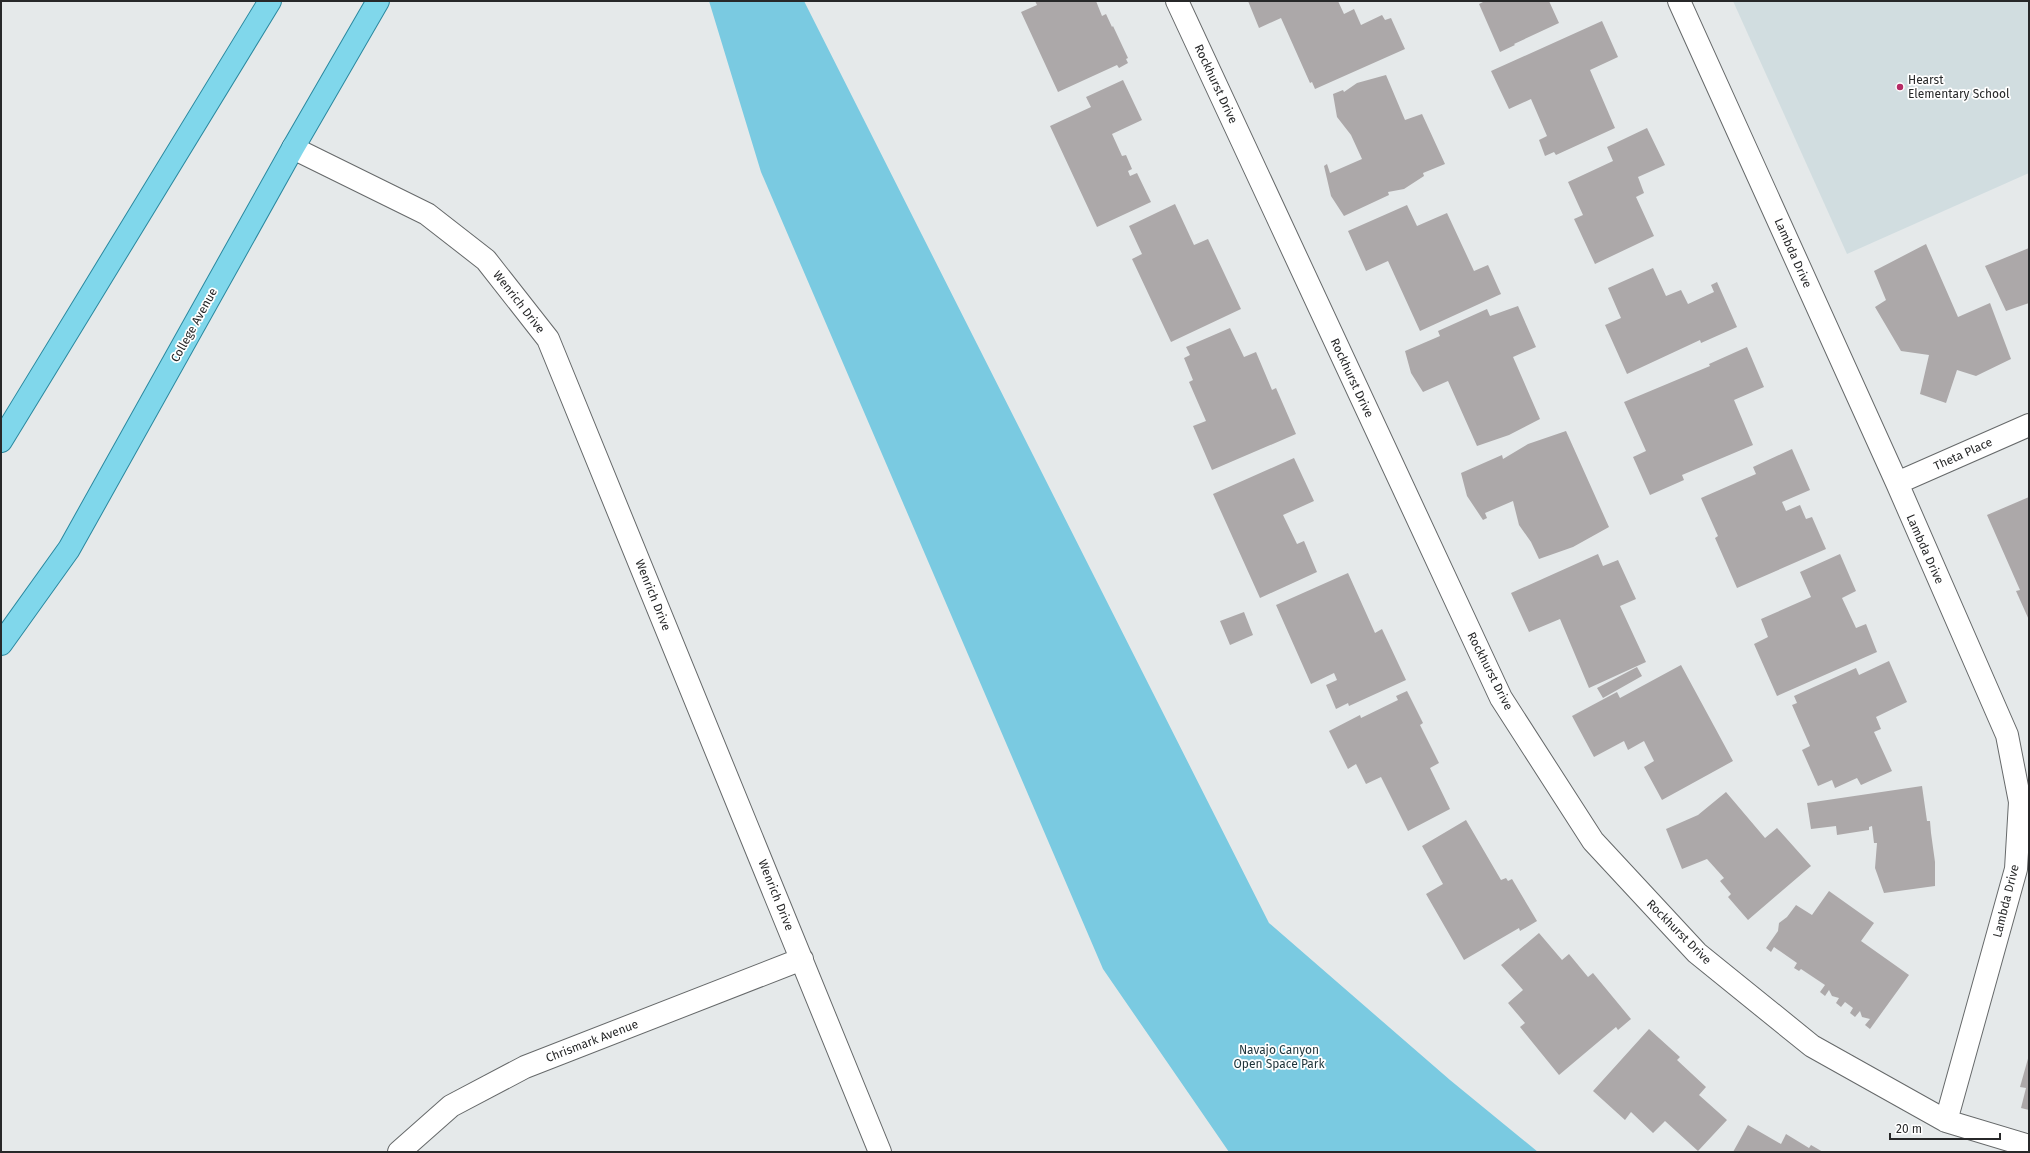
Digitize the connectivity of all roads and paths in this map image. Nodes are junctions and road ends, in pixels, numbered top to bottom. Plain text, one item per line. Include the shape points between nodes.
1 (270, 1) edge
2 (378, 1) edge
3 (1177, 1) edge
4 (1679, 1) edge
5 (293, 148) junction
6 (2029, 425) edge
7 (1, 441) edge
8 (1897, 483) junction
9 (1, 644) edge
10 (802, 959) junction
11 (1946, 1121) junction
12 (2029, 1146) edge
13 (399, 1152) edge
14 (880, 1152) edge

1 - 7 main road
2 - 5 main road, College Avenue
3 - 11 street, Rockhurst Drive via 1501,698 1593,841 1697,953 1812,1046
4 - 8 street, Lambda Drive
5 - 9 main road, College Avenue via 69,549
5 - 10 street, Wenrich Drive via 427,214 486,260 548,339
6 - 8 street, Theta Place
8 - 11 street, Lambda Drive via 2007,735 2020,802 2016,869
10 - 13 street, Chrismark Avenue via 525,1067 451,1106
10 - 14 street, Wenrich Drive
11 - 12 street, Rockhurst Drive

